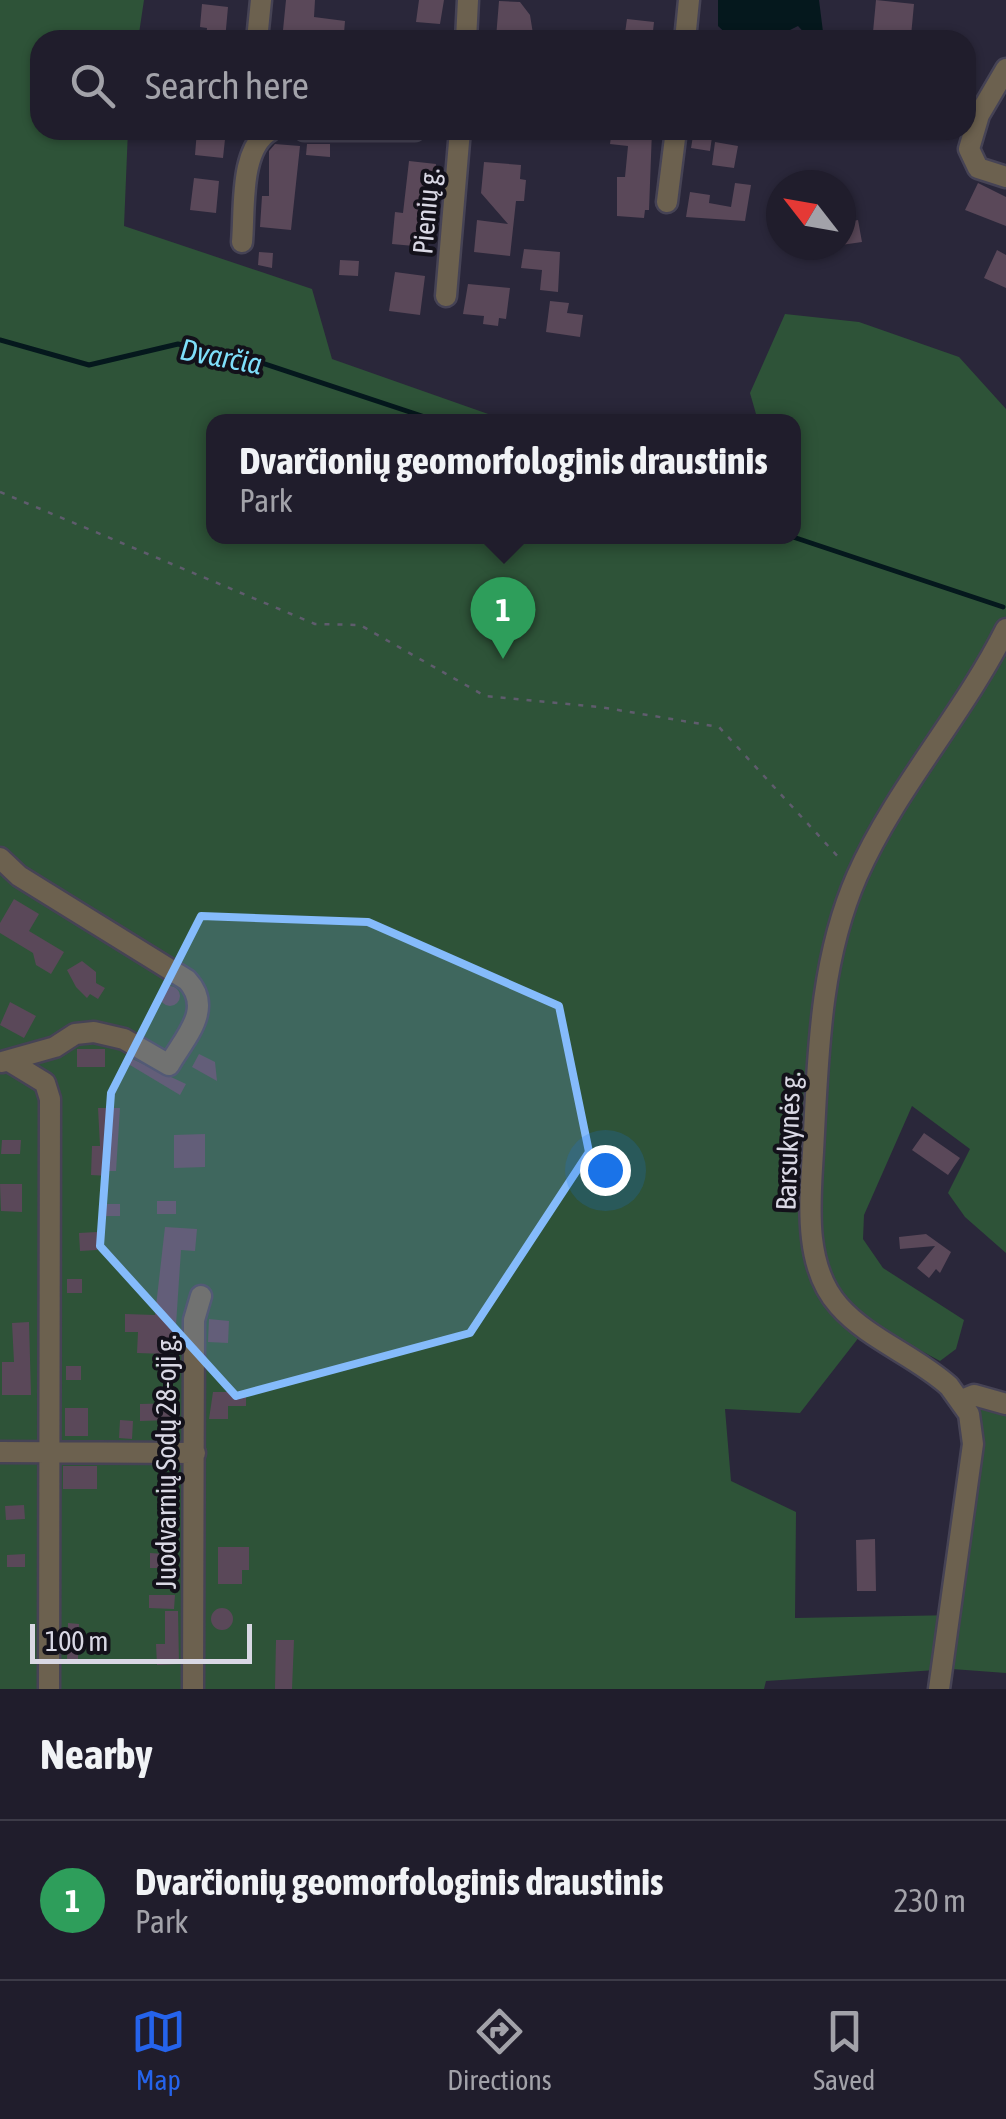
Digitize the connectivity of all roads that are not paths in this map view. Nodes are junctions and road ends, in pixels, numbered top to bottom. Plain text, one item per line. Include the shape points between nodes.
1 (261, 0) edge
2 (468, 0) edge
3 (689, 0) edge
4 (258, 30) edge
5 (466, 30) edge
6 (686, 30) edge
7 (1006, 69) edge
8 (976, 125) edge
9 (260, 140) edge
10 (459, 140) edge
11 (675, 140) edge
12 (972, 140) edge
13 (1006, 177) edge
14 (667, 202) dead end
15 (242, 242) dead end
16 (446, 296) dead end
17 (1006, 629) edge
18 (0, 858) edge
19 (5, 1062) edge
20 (201, 1296) dead end
21 (962, 1400) junction
22 (1006, 1404) edge
23 (0, 1452) edge
24 (50, 1452) junction
25 (195, 1453) junction
26 (48, 1689) edge
27 (193, 1689) edge
28 (940, 1689) edge

1 - 4 street
2 - 5 street
3 - 6 street
7 - 8 street
9 - 15 street via 251,157
10 - 16 street, Pienių g.
11 - 14 street
12 - 13 street via 978,168
17 - 21 street, Barsukynės g. via 856,878 821,1018 810,1199 812,1240 838,1305 934,1372
18 - 19 street via 187,980 200,1005 169,1065 94,1032
19 - 24 street via 45,1084 50,1100
20 - 25 street, Juodvarnių Sodų 28-oji g. via 194,1320
21 - 22 street via 974,1395
21 - 28 street via 974,1444
23 - 24 street
24 - 25 street
24 - 26 street
25 - 27 street, Juodvarnių Sodų 28-oji g.

